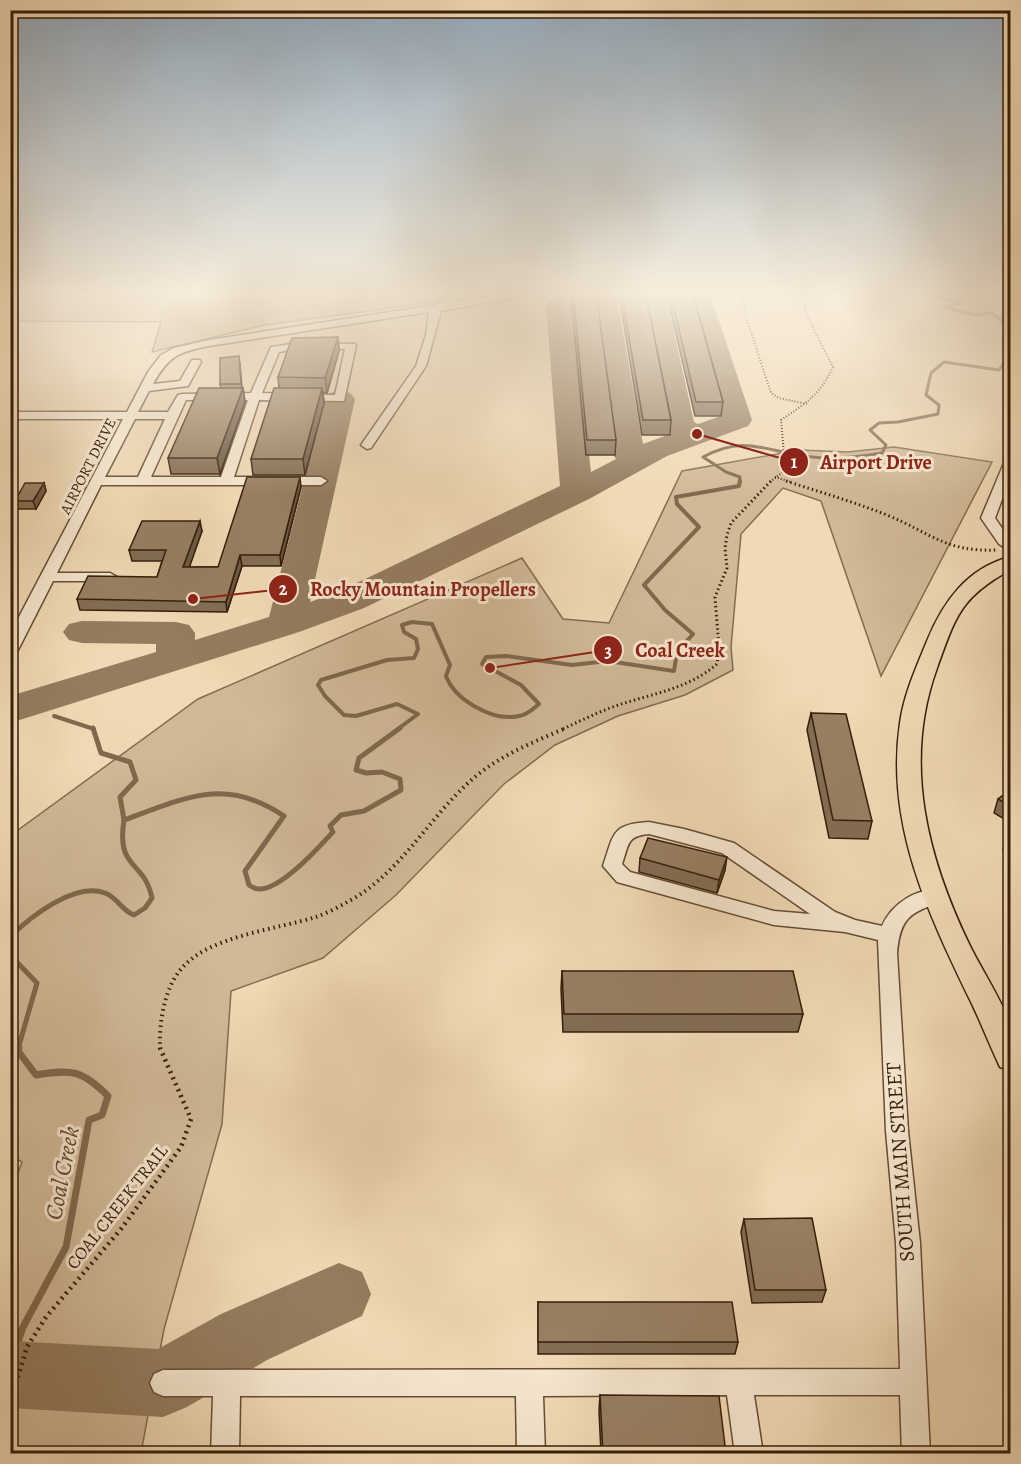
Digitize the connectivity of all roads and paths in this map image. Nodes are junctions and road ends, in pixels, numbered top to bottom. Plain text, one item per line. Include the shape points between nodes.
1 (162, 359) edge
2 (271, 359) edge
3 (348, 359) edge
4 (423, 359) edge
5 (760, 359) edge
6 (829, 359) edge
7 (196, 362) dead end
8 (151, 376) junction
9 (188, 376) junction
10 (145, 388) junction
11 (255, 396) junction
12 (807, 404) junction
13 (10, 415) edge
14 (131, 415) junction
15 (172, 416) junction
16 (367, 445) dead end
17 (1011, 463) edge
18 (775, 477) junction
19 (97, 481) junction
20 (143, 481) junction
21 (225, 481) junction
22 (321, 481) dead end
23 (1008, 553) edge
24 (48, 577) junction
25 (128, 577) edge
26 (10, 620) edge
27 (26, 620) junction
28 (10, 650) edge
29 (935, 897) junction
30 (847, 925) junction
31 (889, 935) junction
32 (1011, 1058) edge
33 (163, 1383) dead end
34 (227, 1383) junction
35 (529, 1383) junction
36 (913, 1383) junction
37 (739, 1384) junction
38 (10, 1402) edge
39 (10, 1434) edge
40 (18, 1454) edge
41 (225, 1454) edge
42 (531, 1454) edge
43 (749, 1454) edge
44 (916, 1454) edge

1 - 8 street, AIRPORT DRIVE
2 - 11 street
3 - 11 street via 340,399
4 - 16 street
5 - 12 path via 771,393
6 - 12 path, COAL CREEK TRAIL via 833,367 825,386
7 - 9 street
8 - 9 street
8 - 10 street, AIRPORT DRIVE
9 - 10 street via 184,384
10 - 14 street, AIRPORT DRIVE
11 - 15 street via 182,396
11 - 21 street
12 - 18 path, COAL CREEK TRAIL via 781,420 786,457 784,471
13 - 14 street
14 - 15 street
14 - 19 street, AIRPORT DRIVE
15 - 20 street
17 - 23 street via 988,518
18 - 23 path via 889,516 940,542 971,551
18 - 38 path, COAL CREEK TRAIL via 731,524 725,548 727,568 715,597 717,664 702,677 610,708 507,754 468,783 386,875 351,900 318,916 218,944 182,967 170,986 160,1030 160,1049 191,1119 181,1147 121,1229 46,1317 27,1347
19 - 20 street
19 - 24 street, AIRPORT DRIVE
20 - 21 street
21 - 22 street
23 - 29 main road via 990,574 956,599 915,701 907,772 917,835
24 - 25 street
24 - 27 street, AIRPORT DRIVE
26 - 27 street
27 - 28 street, AIRPORT DRIVE
29 - 31 street, SOUTH MAIN STREET via 909,905 898,915
29 - 32 main road
30 - 30 street via 828,917 728,848 684,835 649,828 631,829 623,835 612,866 624,877 774,918
30 - 31 street
31 - 36 street, SOUTH MAIN STREET
33 - 34 street
34 - 35 street
34 - 41 street
35 - 37 street
35 - 42 street
36 - 37 street
36 - 44 street, SOUTH MAIN STREET
37 - 43 street
39 - 40 path

